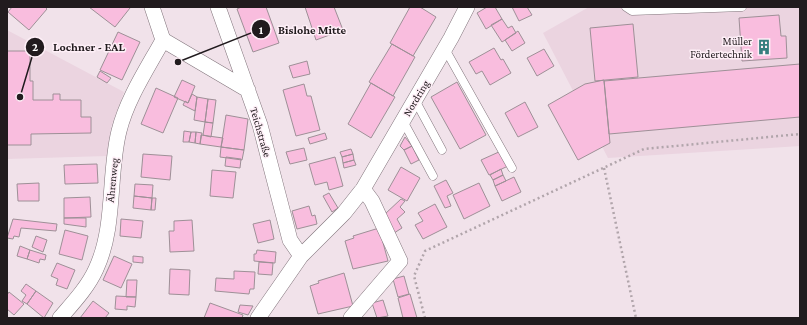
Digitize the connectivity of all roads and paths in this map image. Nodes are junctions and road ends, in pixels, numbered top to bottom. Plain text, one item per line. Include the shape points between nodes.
1 (152, 7) edge
2 (218, 7) edge
3 (467, 7) edge
4 (626, 7) edge
5 (742, 7) edge
6 (163, 40) junction
7 (445, 49) junction
8 (248, 90) junction
9 (415, 100) junction
10 (403, 121) junction
11 (800, 134) edge
12 (442, 150) dead end
13 (512, 168) dead end
14 (604, 168) junction
15 (433, 176) dead end
16 (363, 189) junction
17 (301, 256) junction
18 (60, 318) edge
19 (258, 318) edge
20 (351, 318) edge
21 (425, 318) edge
22 (636, 318) edge

1 - 6 street
2 - 8 street, Teichstraße
3 - 7 street, Nordring
4 - 5 lane via 632,11
6 - 8 street
6 - 18 street, Ährenweg via 128,105 120,130 112,164 107,230 96,270
7 - 9 street, Nordring
7 - 13 lane
8 - 17 street, Teichstraße via 260,125 290,240
9 - 10 street, Nordring
9 - 12 lane
10 - 15 lane
10 - 16 street, Nordring
11 - 14 path via 644,149
14 - 21 path via 425,251 414,276
14 - 22 path
16 - 17 street, Nordring via 344,213
16 - 20 street via 372,201 400,261
17 - 19 street, Nordring

